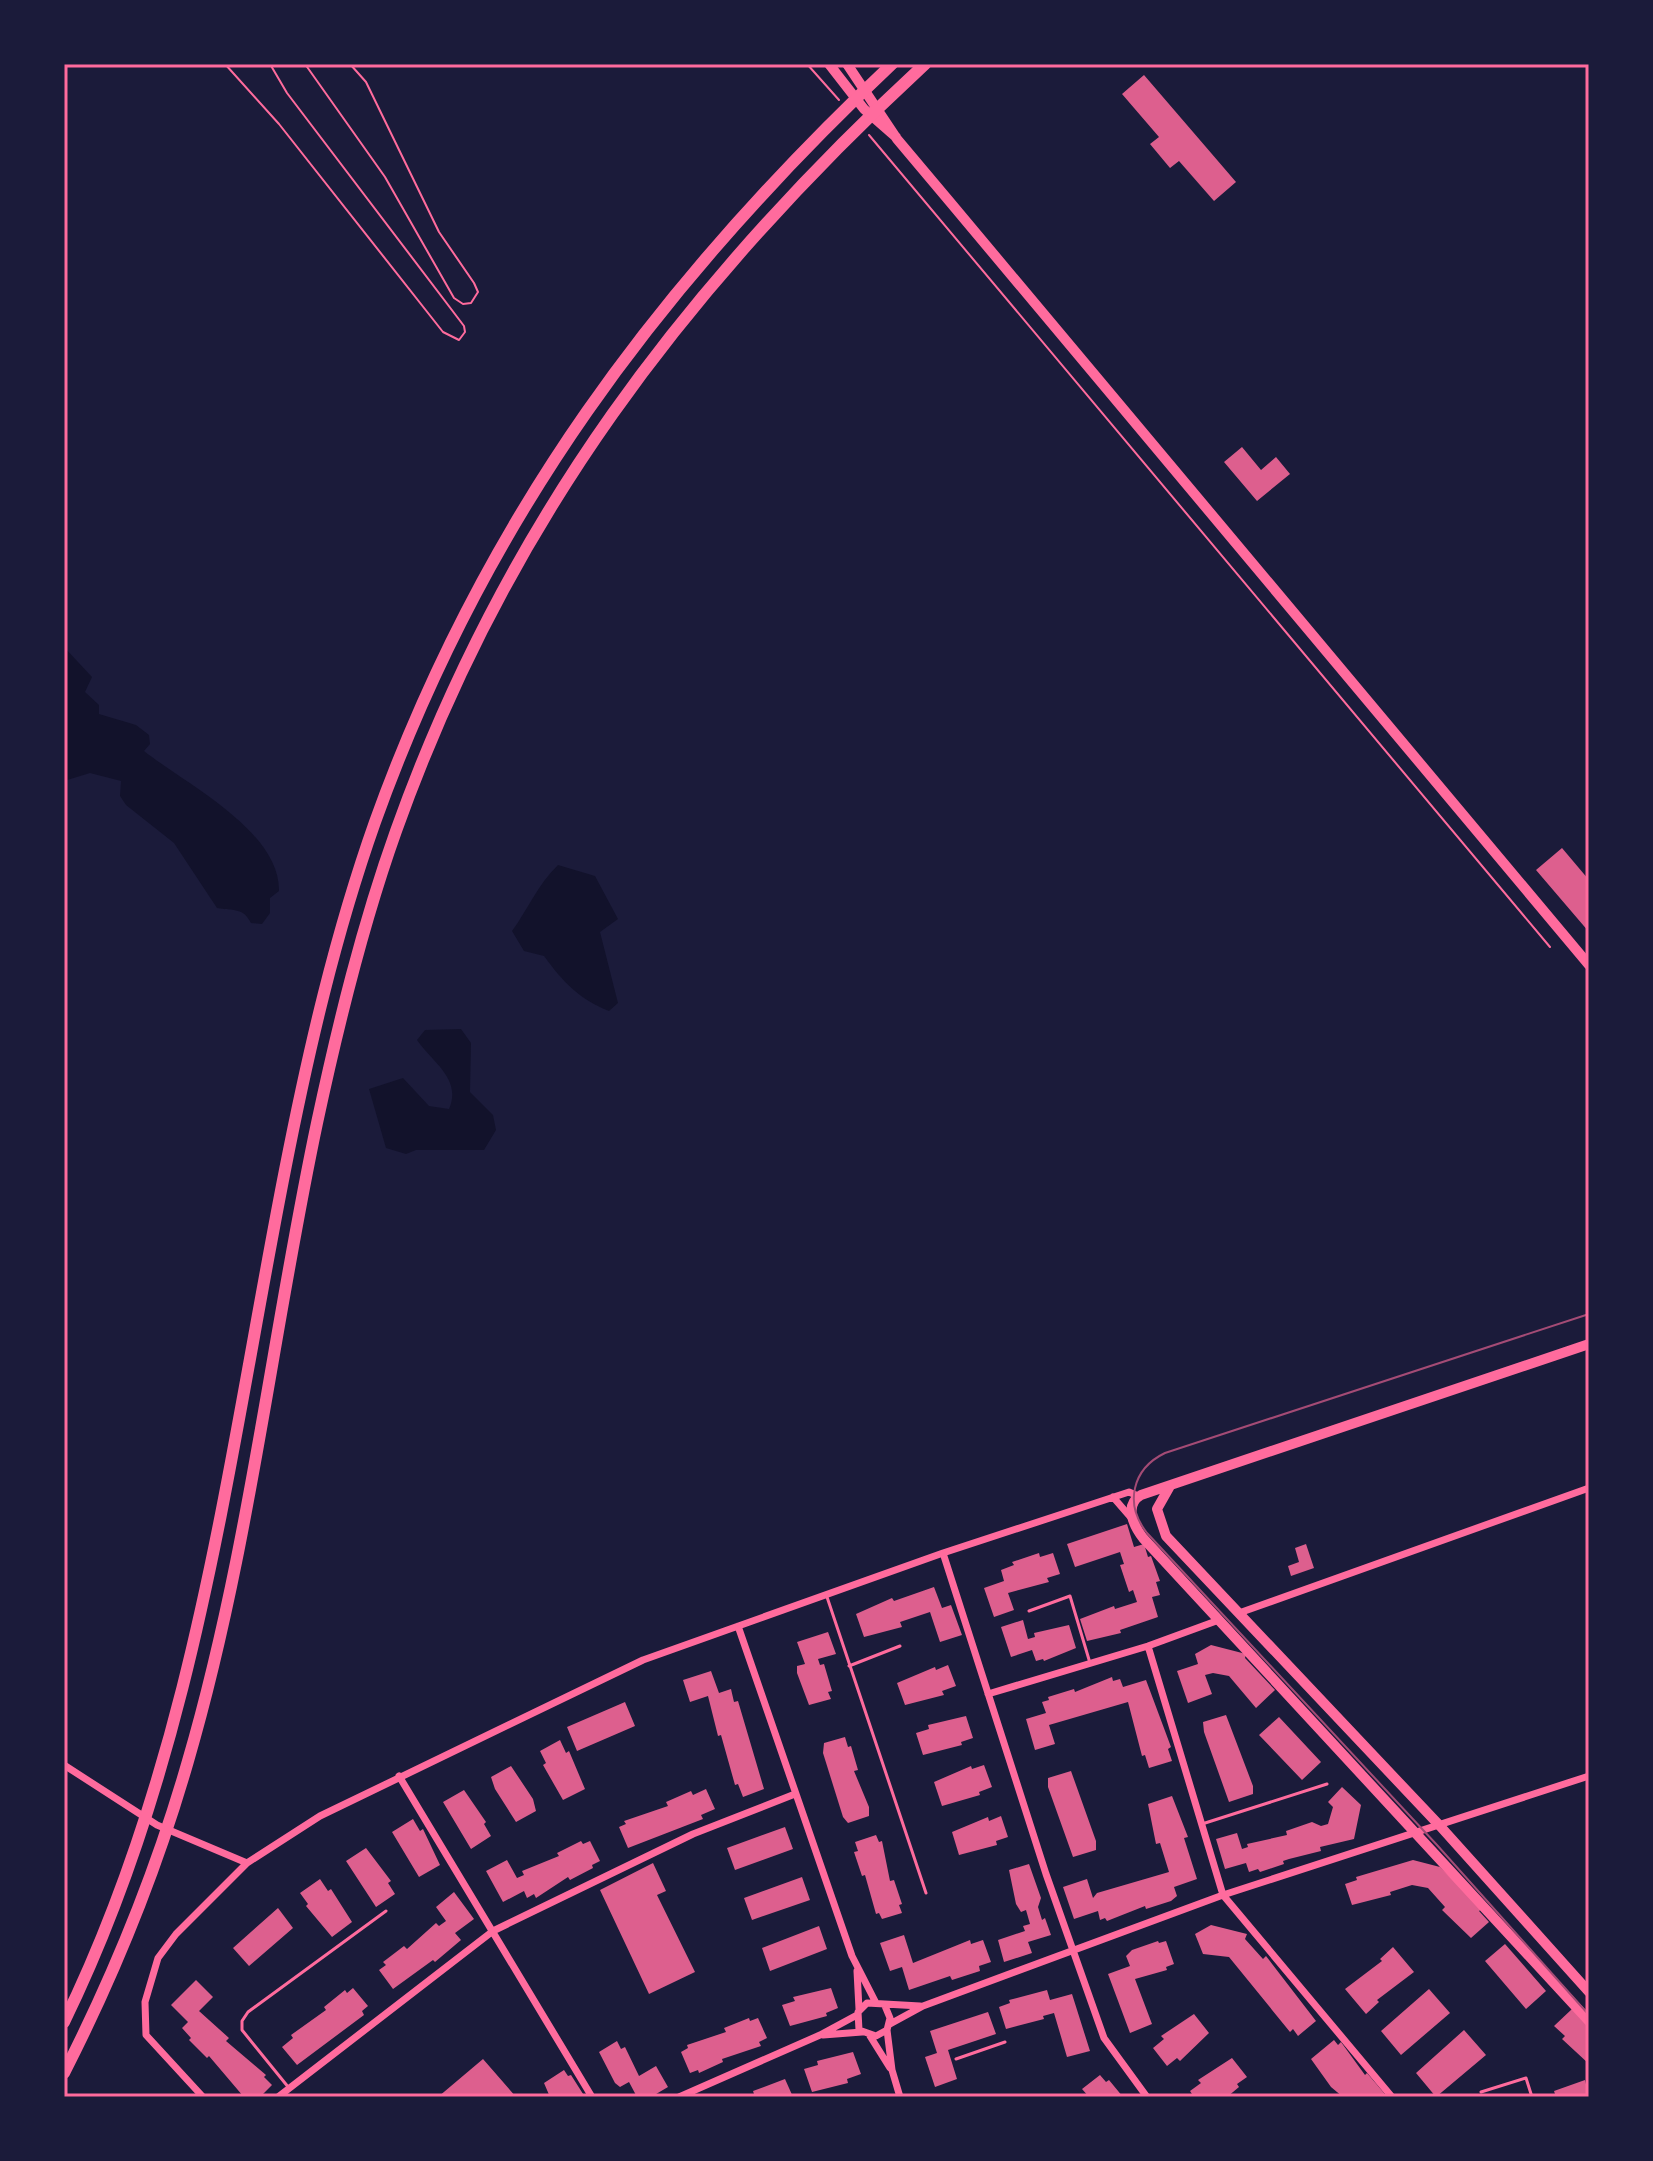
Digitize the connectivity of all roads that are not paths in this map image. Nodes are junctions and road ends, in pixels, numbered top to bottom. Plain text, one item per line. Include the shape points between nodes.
1 (829, 64) edge
2 (847, 64) edge
3 (892, 64) edge
4 (923, 66) edge
5 (897, 139) junction
6 (1589, 965) edge
7 (1589, 1344) edge
8 (1173, 1484) junction
9 (1589, 1488) edge
10 (1138, 1496) junction
11 (1113, 1497) junction
12 (1133, 1520) junction
13 (943, 1553) junction
14 (825, 1594) junction
15 (1029, 1611) dead end
16 (1239, 1613) junction
17 (1219, 1620) junction
18 (738, 1626) junction
19 (900, 1646) dead end
20 (1148, 1646) junction
21 (1090, 1663) junction
22 (849, 1666) junction
23 (988, 1694) junction
24 (64, 1765) edge
25 (399, 1776) junction
26 (1589, 1776) edge
27 (1327, 1784) dead end
28 (795, 1794) junction
29 (1202, 1824) junction
30 (1440, 1826) junction
31 (1417, 1833) junction
32 (247, 1863) junction
33 (926, 1893) dead end
34 (1223, 1895) junction
35 (386, 1911) dead end
36 (493, 1931) junction
37 (1074, 1952) junction
38 (857, 1968) junction
39 (1589, 1992) edge
40 (876, 2003) junction
41 (885, 2006) junction
42 (923, 2006) junction
43 (858, 2012) junction
44 (1589, 2021) edge
45 (64, 2022) edge
46 (888, 2027) junction
47 (862, 2032) junction
48 (820, 2035) junction
49 (870, 2036) junction
50 (1005, 2042) dead end
51 (956, 2059) dead end
52 (892, 2070) junction
53 (64, 2073) edge
54 (289, 2088) junction
55 (1481, 2092) dead end
56 (203, 2097) edge
57 (278, 2097) edge
58 (592, 2097) edge
59 (679, 2097) edge
60 (900, 2097) edge
61 (1147, 2097) edge
62 (1392, 2097) edge
63 (1532, 2097) edge

1 - 5 main road via 864,109
2 - 5 main road
3 - 45 highway via 741,214 640,335 562,446 444,654 390,782 346,912 314,1035 223,1513 167,1751 118,1898
4 - 53 highway via 758,230 656,351 588,446 520,557 464,666 411,791 366,923 336,1040 237,1555 189,1756 138,1908
5 - 6 main road
7 - 8 main road
8 - 10 main road
8 - 16 main road via 1158,1505 1162,1531
9 - 16 street
10 - 11 street via 1121,1501
10 - 12 main road via 1131,1506
11 - 12 street
11 - 13 street
12 - 17 main road via 1143,1538
13 - 14 street
13 - 23 street
14 - 18 street
14 - 22 lane
15 - 21 lane via 1070,1596
16 - 30 main road
17 - 20 street
17 - 31 main road
18 - 25 street via 643,1660
18 - 28 street
19 - 22 lane
20 - 21 street
20 - 29 street
21 - 23 street
22 - 33 lane
23 - 37 street
24 - 32 street via 157,1825
25 - 32 street via 320,1816
25 - 36 street
26 - 30 street
27 - 29 lane
28 - 36 street via 693,1834
28 - 38 street
29 - 34 street
30 - 31 street
30 - 39 main road
31 - 34 street
31 - 44 main road
32 - 56 street via 199,1908 158,1958 143,2013 146,2035
34 - 37 street
34 - 62 street
35 - 54 lane via 242,2021 242,2030
36 - 54 street
36 - 58 street
37 - 42 street
37 - 61 street via 1104,2038
38 - 40 street
38 - 43 street
40 - 41 street
40 - 43 street via 867,2003
41 - 42 street
41 - 46 street
42 - 46 street
43 - 47 street
43 - 48 street
46 - 49 street
46 - 52 street
47 - 48 street
47 - 49 street
48 - 59 street
49 - 52 street
50 - 51 lane
52 - 60 street
54 - 57 street
55 - 63 lane via 1526,2078

